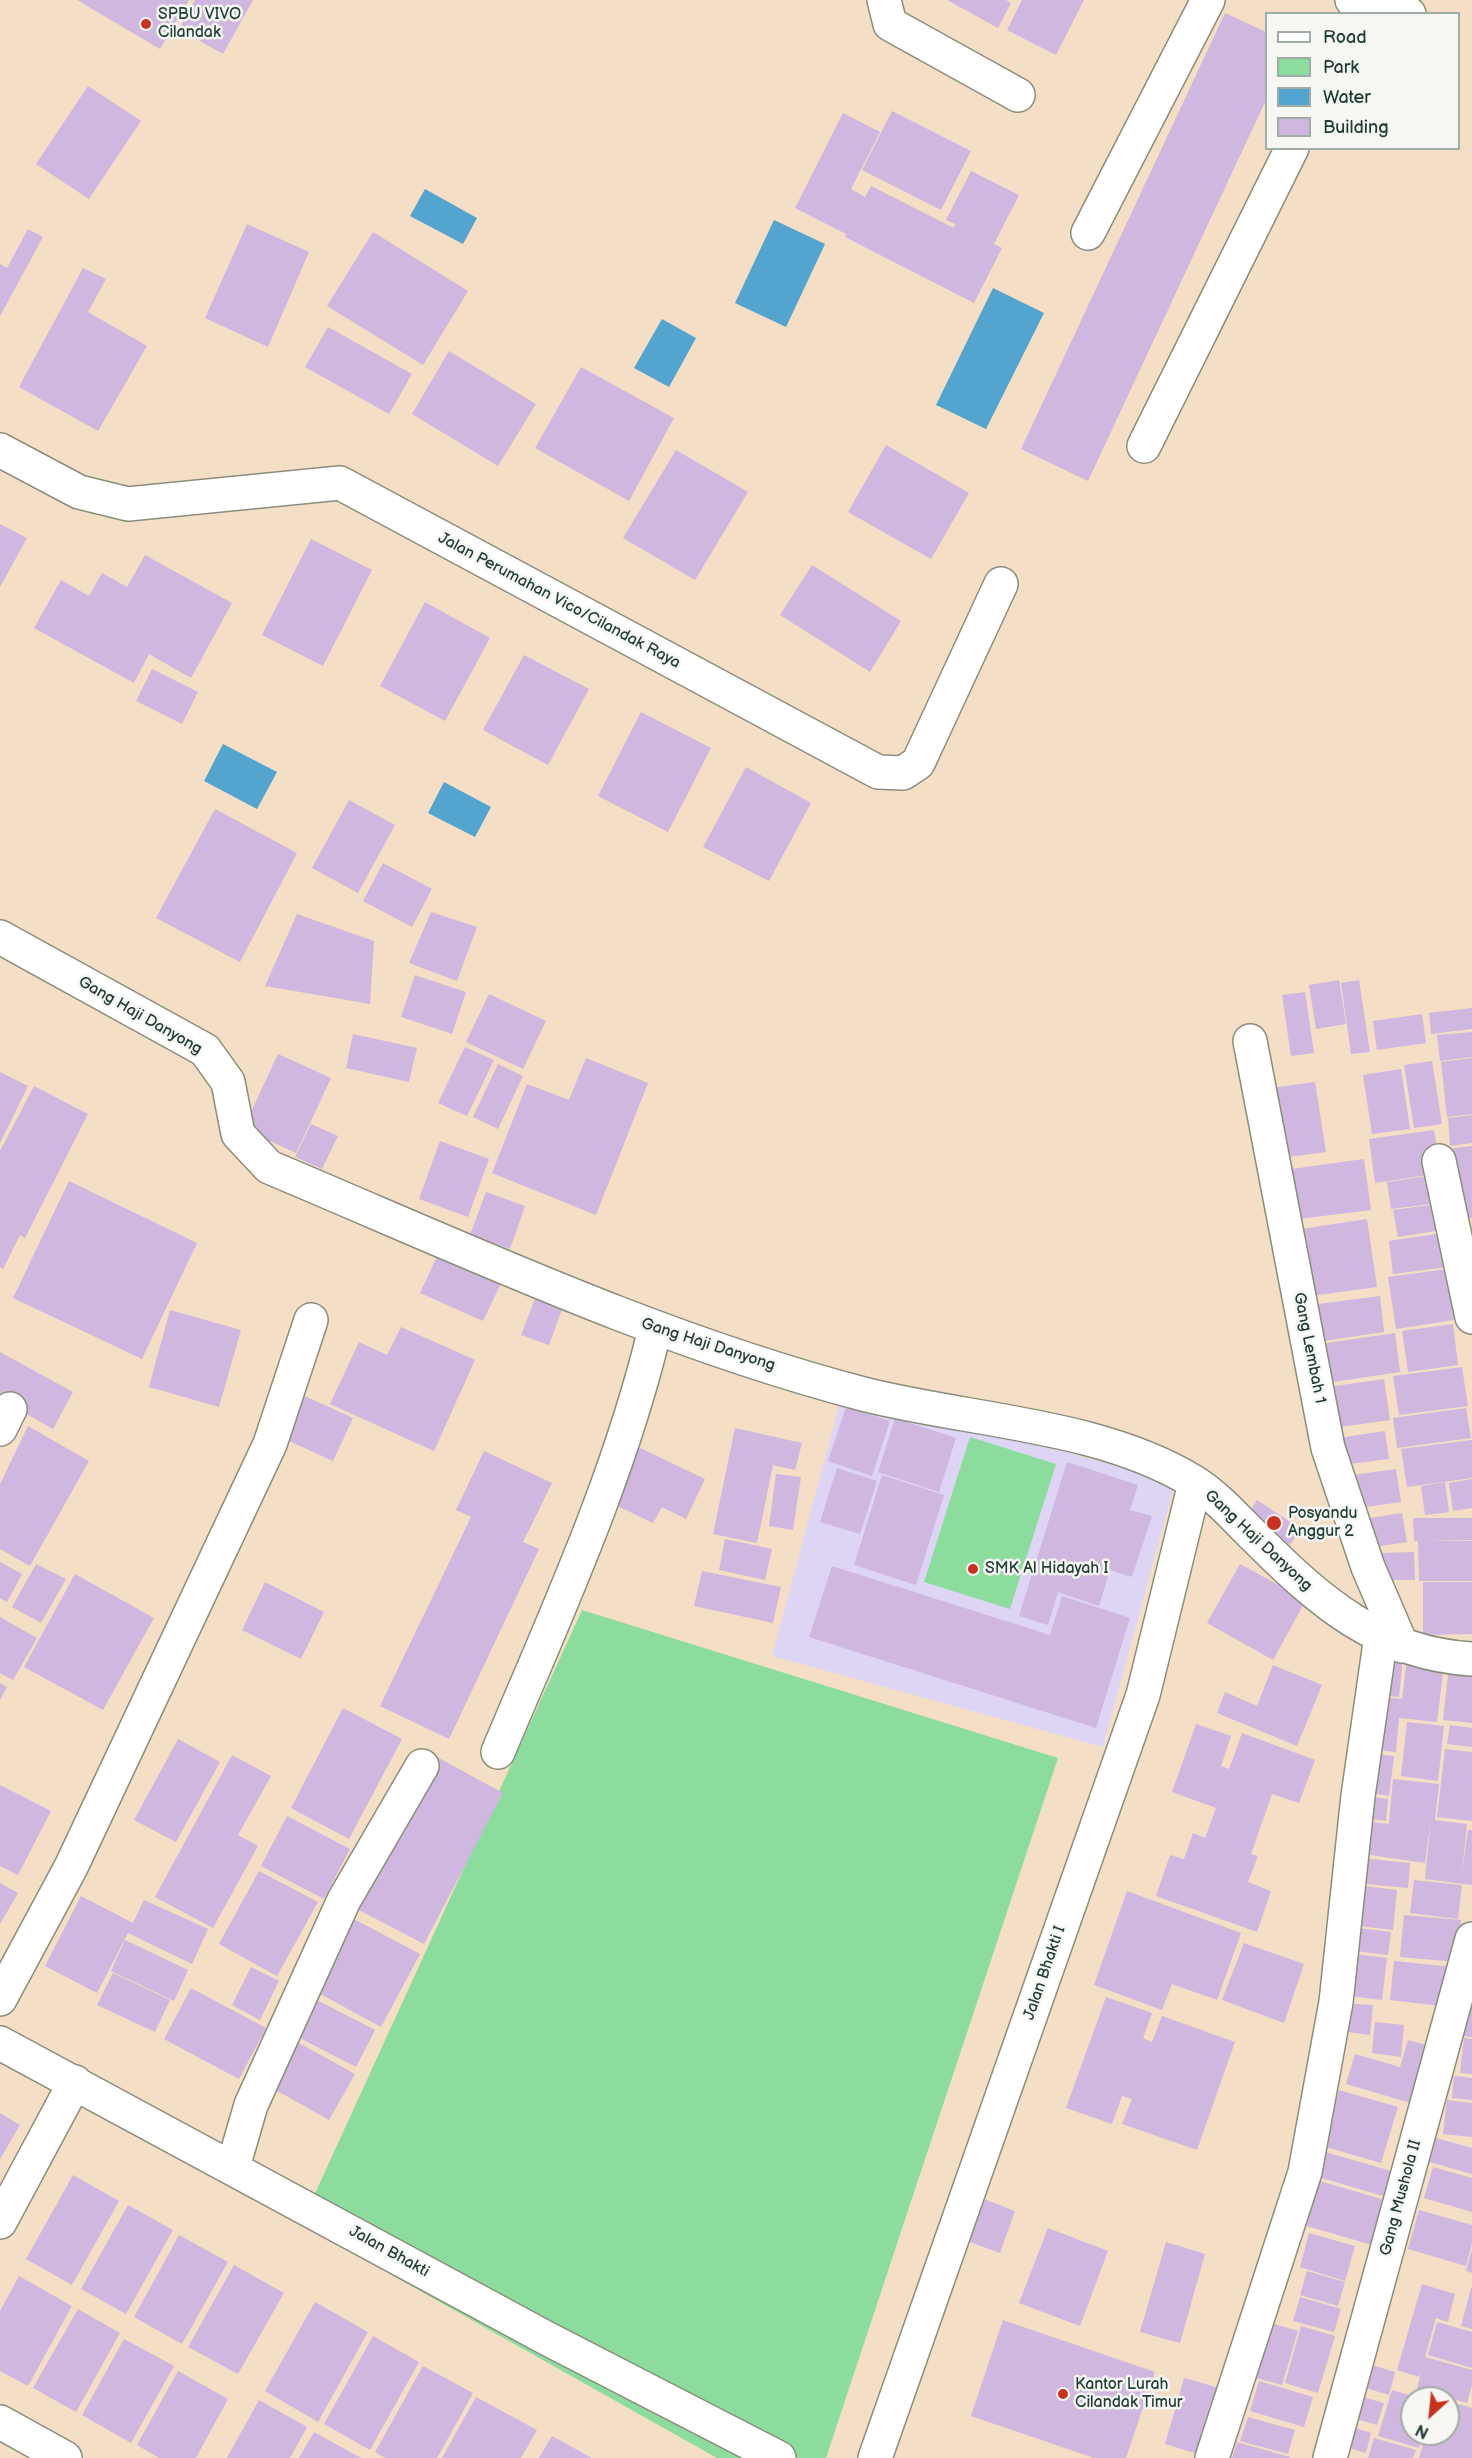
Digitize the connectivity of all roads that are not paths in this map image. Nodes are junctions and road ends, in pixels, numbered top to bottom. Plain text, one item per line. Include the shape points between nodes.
1 (884, 0) edge
2 (1208, 0) edge
3 (1432, 0) edge
4 (1358, 6) edge
5 (1396, 12) edge
6 (1417, 12) edge
7 (1018, 95) dead end
8 (1291, 150) edge
9 (1088, 233) dead end
10 (1144, 446) dead end
11 (0, 450) edge
12 (1001, 584) dead end
13 (0, 937) edge
14 (1250, 1041) dead end
15 (1439, 1161) dead end
16 (1472, 1317) edge
17 (311, 1320) dead end
18 (655, 1329) junction
19 (1194, 1483) junction
20 (1391, 1641) junction
21 (1472, 1659) edge
22 (498, 1752) dead end
23 (422, 1766) dead end
24 (1472, 1939) edge
25 (0, 1999) edge
26 (0, 2043) edge
27 (75, 2082) junction
28 (233, 2167) junction
29 (0, 2222) edge
30 (0, 2422) edge
31 (65, 2458) edge
32 (779, 2458) edge
33 (875, 2458) edge
34 (1212, 2458) edge
35 (1329, 2458) edge

1 - 7 street via 890,24
2 - 9 street
3 - 6 street
4 - 5 street
8 - 10 street
11 - 12 street, Jalan Perumahan Vico/Cilandak Raya via 79,492 128,504 340,483 878,772 903,773 918,763
13 - 18 street, Gang Haji Danyong via 205,1050 228,1082 238,1134 269,1167
14 - 20 street, Gang Lembah 1 via 1328,1449
15 - 16 street
17 - 25 street via 270,1444 71,1868
18 - 19 street, Gang Haji Danyong via 863,1394 1113,1444
18 - 22 street via 597,1516
19 - 20 street, Gang Haji Danyong via 1335,1610 1363,1629
19 - 33 street, Jalan Bhakti I via 1143,1695
20 - 21 street, Gang Haji Danyong via 1451,1658
20 - 34 street via 1358,1796 1336,2002 1305,2172
23 - 28 street via 344,1900 251,2104
24 - 35 street, Gang Mushola II
26 - 27 street, Jalan Bhakti
27 - 28 street, Jalan Bhakti
27 - 29 street
28 - 32 street, Jalan Bhakti via 548,2339
30 - 31 street

